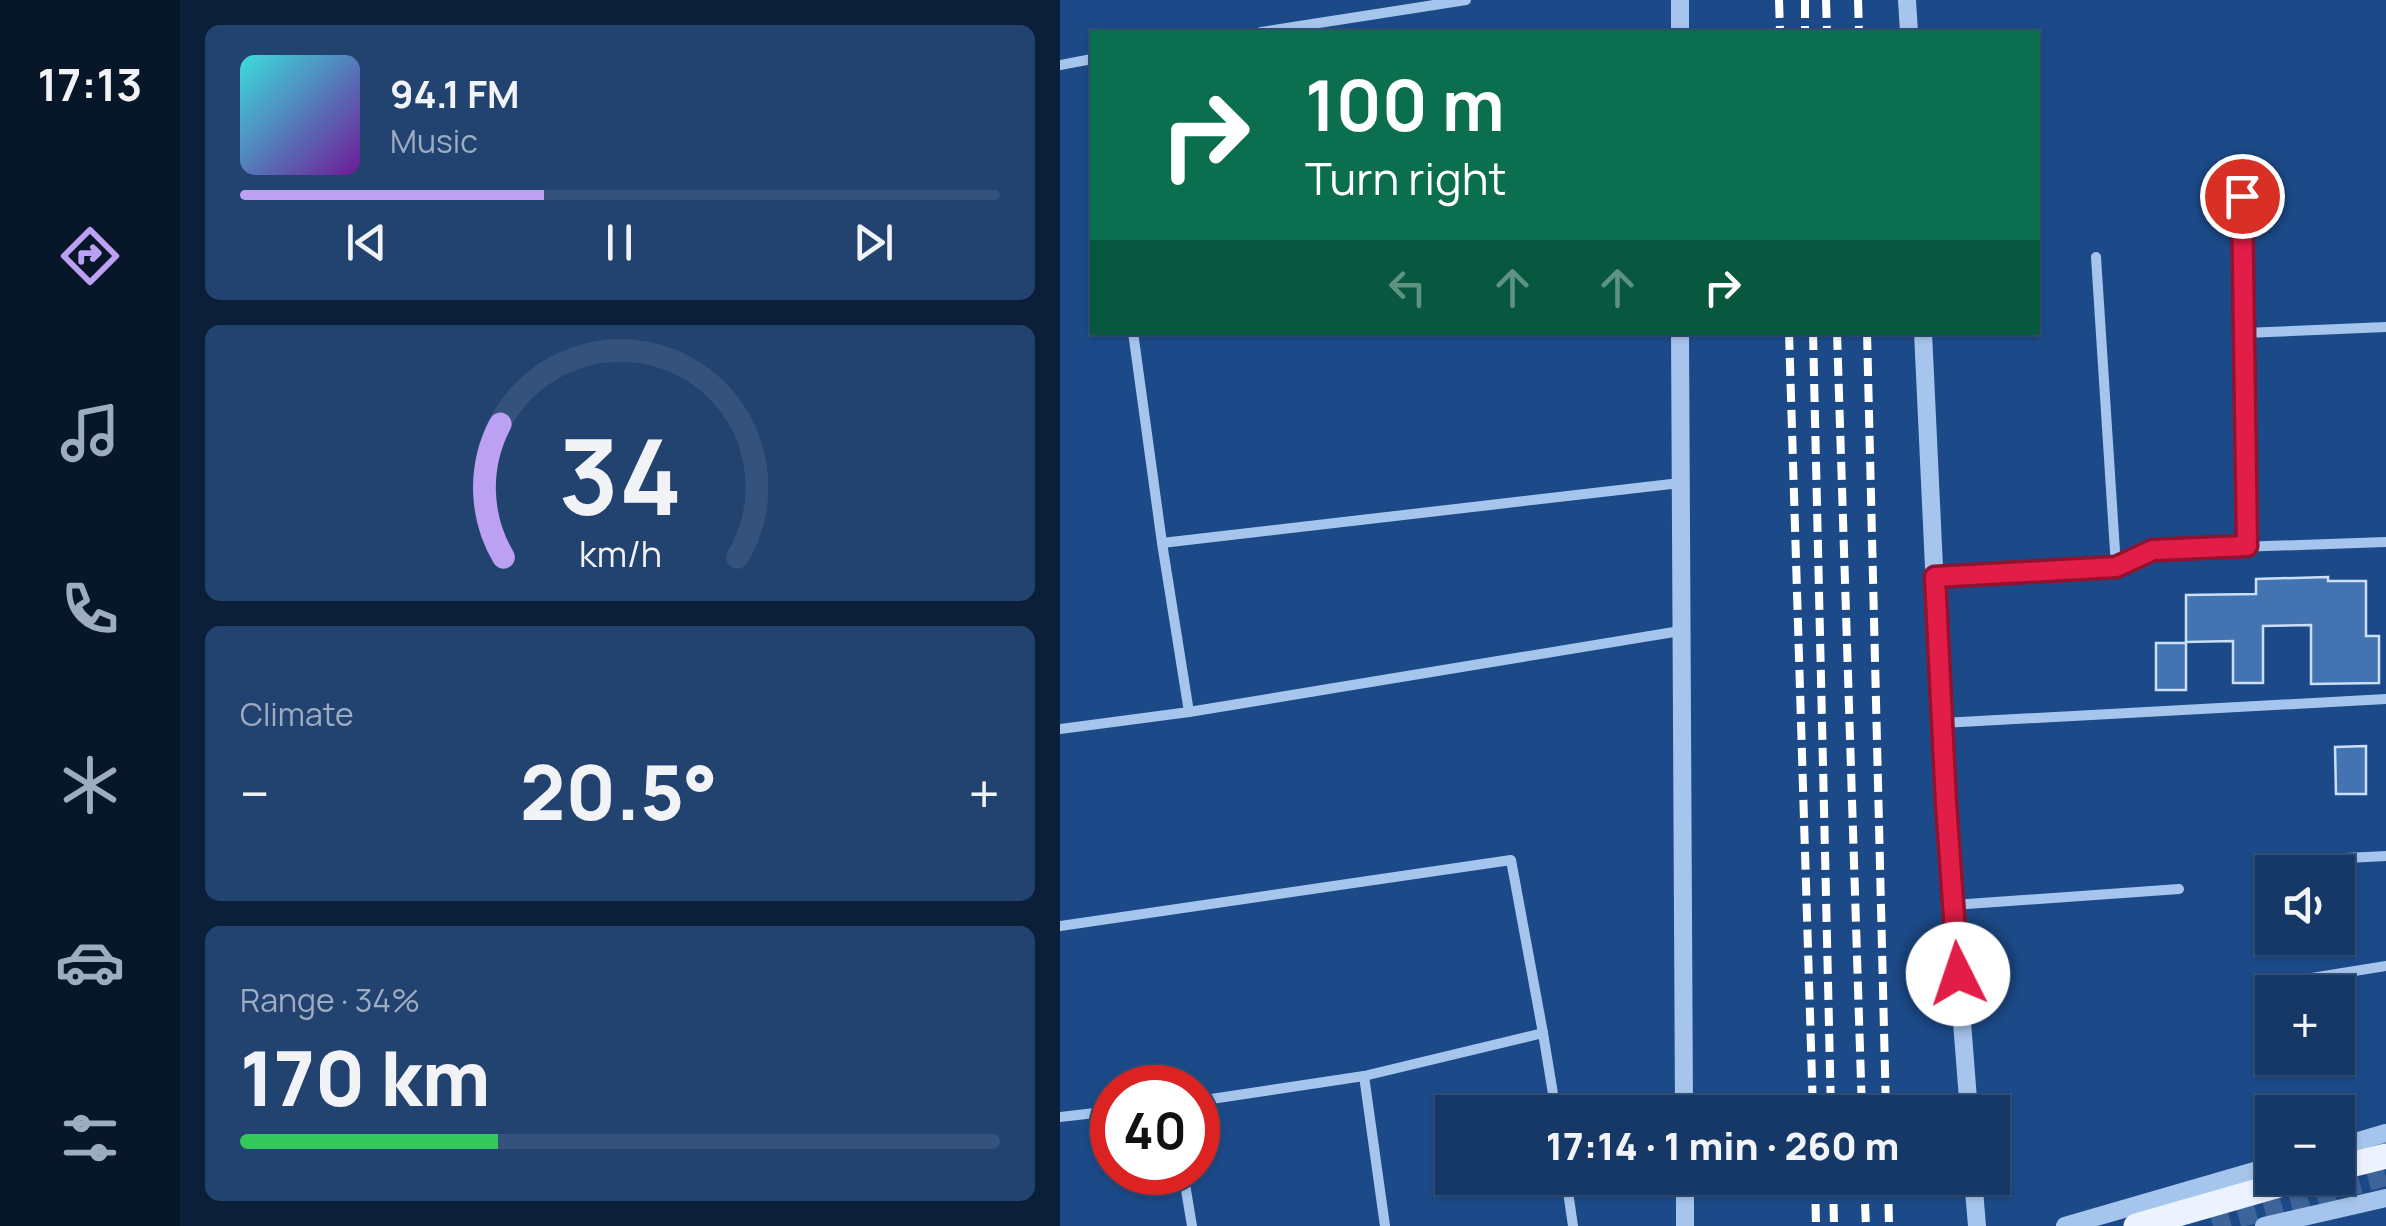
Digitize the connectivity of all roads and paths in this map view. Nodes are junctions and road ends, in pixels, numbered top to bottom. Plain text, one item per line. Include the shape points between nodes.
1 (1466, 0) edge
2 (1680, 0) edge
3 (1907, 0) edge
4 (1275, 30) edge
5 (1680, 30) edge
6 (1908, 30) edge
7 (1090, 59) edge
8 (1060, 65) edge
9 (2242, 196) dead end
10 (2096, 257) dead end
11 (2386, 327) edge
12 (2244, 333) junction
13 (1133, 335) edge
14 (1680, 335) edge
15 (1923, 335) edge
16 (1680, 482) junction
17 (2386, 542) edge
18 (1162, 543) junction
19 (2247, 546) junction
20 (2116, 567) junction
21 (1935, 577) junction
22 (1680, 631) junction
23 (2386, 699) edge
24 (1189, 712) junction
25 (1942, 722) junction
26 (1060, 730) edge
27 (2386, 856) edge
28 (2355, 858) edge
29 (2179, 889) dead end
30 (1953, 905) junction
31 (1060, 926) edge
32 (2386, 966) edge
33 (2330, 975) edge
34 (1543, 1033) junction
35 (1364, 1076) junction
36 (1553, 1095) edge
37 (1684, 1095) edge
38 (1967, 1095) edge
39 (1220, 1098) edge
40 (1090, 1113) edge
41 (1060, 1116) edge
42 (2386, 1132) edge
43 (2355, 1142) edge
44 (2386, 1156) edge
45 (2355, 1164) edge
46 (2255, 1171) edge
47 (2255, 1192) edge
48 (1186, 1195) edge
49 (1568, 1195) edge
50 (1685, 1195) edge
51 (1975, 1195) edge
52 (2386, 1198) edge
53 (2325, 1219) edge
54 (1192, 1226) edge
55 (1385, 1226) edge
56 (1573, 1226) edge
57 (1685, 1226) edge
58 (1977, 1226) edge
59 (2065, 1226) edge
60 (2136, 1226) edge
61 (2264, 1226) edge

1 - 4 street
2 - 5 street
3 - 6 street
7 - 8 street
9 - 12 street
10 - 20 street
11 - 12 street
12 - 19 street
13 - 18 street
14 - 16 street
15 - 21 street
16 - 18 street
16 - 22 street
17 - 19 street
18 - 24 street
19 - 20 street via 2153,550
20 - 21 street
21 - 25 street
22 - 24 street
22 - 37 street
23 - 25 street
24 - 26 street
25 - 30 street
27 - 28 street
29 - 30 street
30 - 38 street
31 - 34 street via 1511,860
32 - 33 street
34 - 35 street
34 - 36 street
35 - 39 street
35 - 55 street
40 - 41 street
42 - 43 street
44 - 45 main road
46 - 59 street
47 - 60 main road
48 - 54 street
49 - 56 street
50 - 57 street
51 - 58 street
52 - 53 street
53 - 61 street

